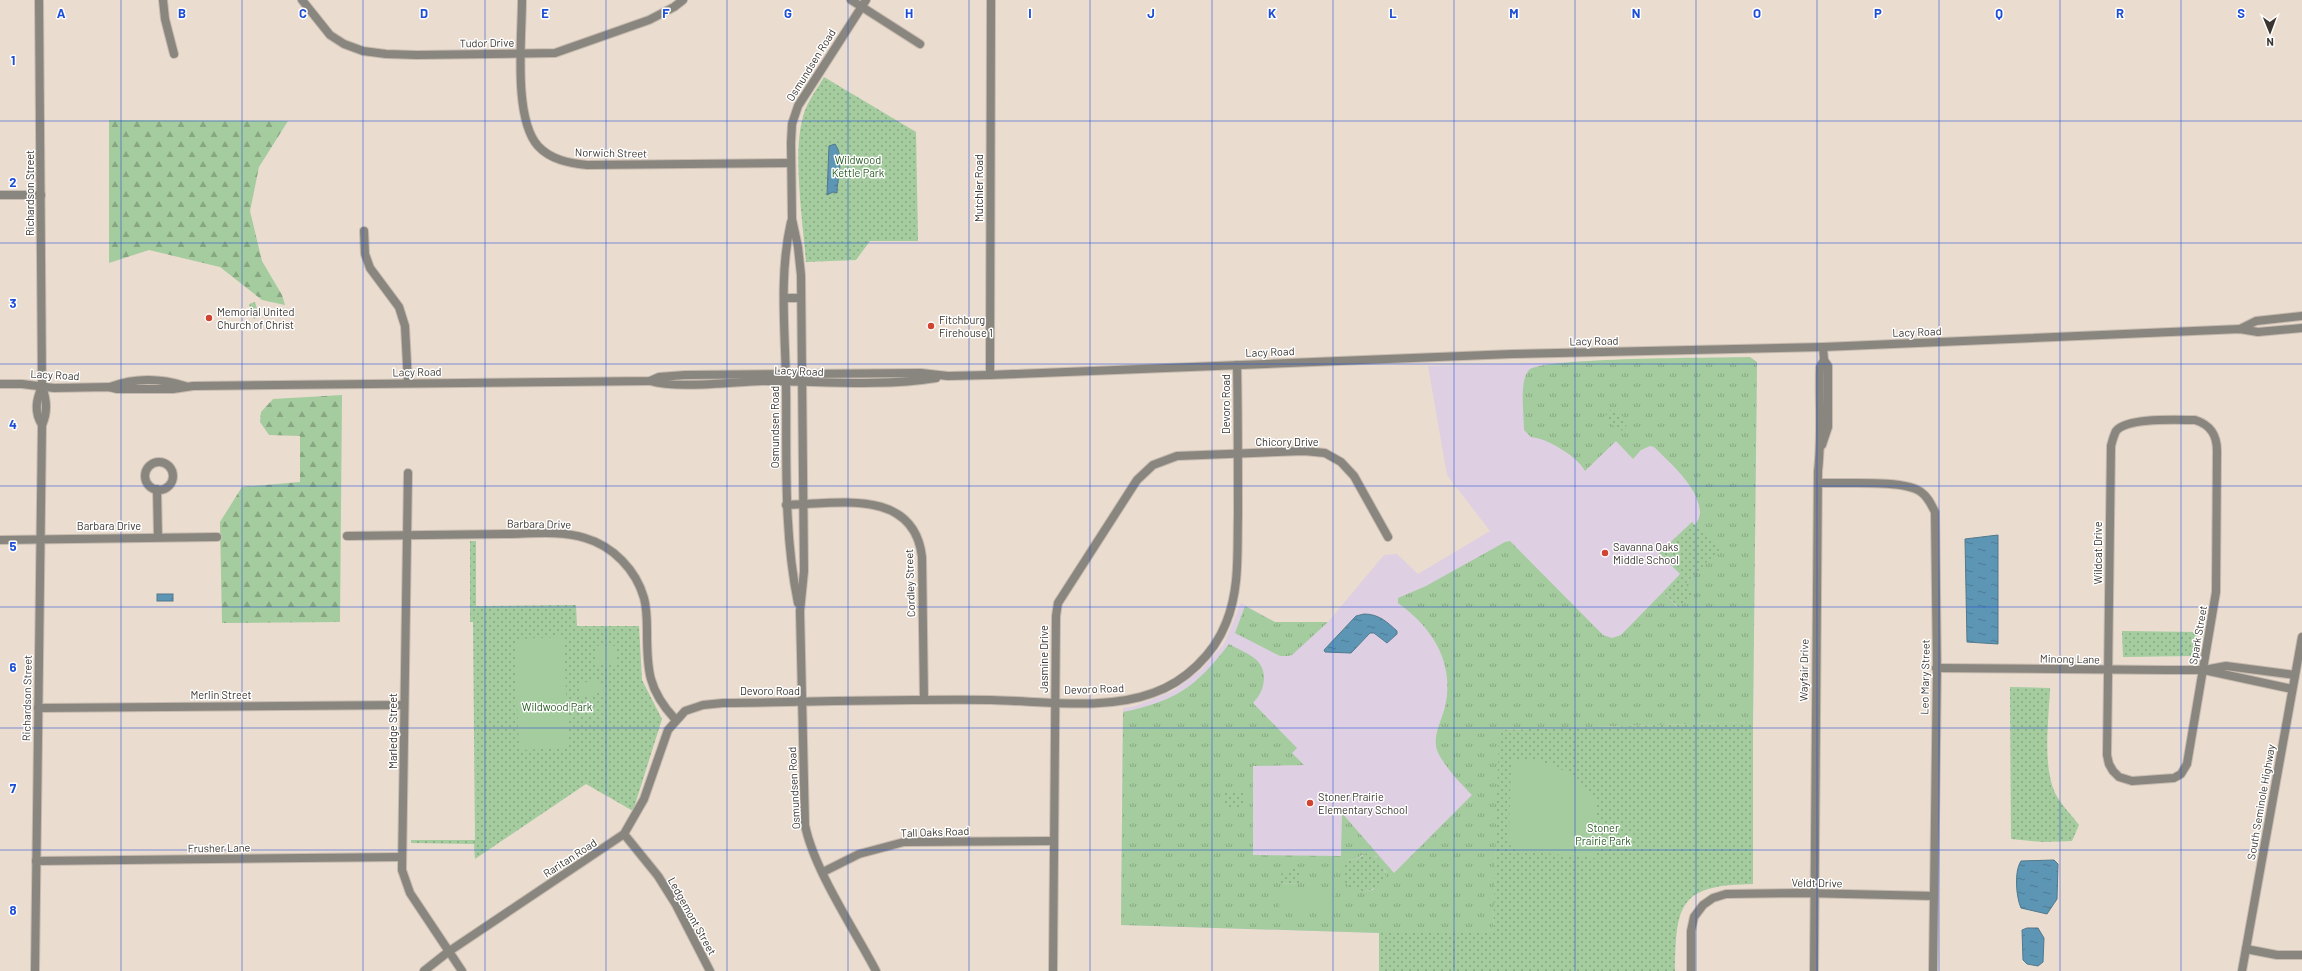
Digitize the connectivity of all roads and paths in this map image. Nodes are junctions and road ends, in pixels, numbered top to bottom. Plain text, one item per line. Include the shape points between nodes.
1 (39, 0) edge
2 (163, 0) edge
3 (302, 0) edge
4 (522, 0) edge
5 (683, 0) edge
6 (851, 0) edge
7 (991, 0) edge
8 (863, 4) edge
9 (920, 44) dead end
10 (522, 53) junction
11 (174, 54) dead end
12 (791, 163) junction
13 (0, 195) edge
14 (41, 195) junction
15 (792, 219) junction
16 (364, 231) dead end
17 (784, 298) junction
18 (801, 298) junction
19 (2302, 316) edge
20 (2302, 328) edge
21 (2240, 329) junction
22 (1823, 347) junction
23 (1237, 365) junction
24 (801, 374) junction
25 (990, 375) junction
26 (948, 376) junction
27 (786, 378) junction
28 (408, 383) junction
29 (801, 383) junction
30 (0, 384) edge
31 (42, 387) junction
32 (2213, 433) joint
33 (1238, 454) junction
34 (408, 473) dead end
35 (1818, 483) junction
36 (157, 489) dead end
37 (802, 504) junction
38 (786, 505) junction
39 (407, 535) junction
40 (347, 536) dead end
41 (158, 537) junction
42 (217, 537) dead end
43 (1388, 537) dead end
44 (39, 538) junction
45 (0, 540) edge
46 (800, 611) junction
47 (2302, 636) edge
48 (1936, 668) junction
49 (2108, 670) junction
50 (2204, 670) junction
51 (2295, 675) junction
52 (2292, 689) junction
53 (924, 700) junction
54 (802, 702) junction
55 (1055, 702) junction
56 (404, 705) junction
57 (38, 708) junction
58 (675, 720) junction
59 (2119, 777) joint
60 (624, 834) junction
61 (1053, 841) junction
62 (402, 857) junction
63 (36, 861) junction
64 (824, 872) junction
65 (1814, 894) junction
66 (1934, 896) junction
67 (2246, 950) junction
68 (448, 952) junction
69 (2302, 955) edge
70 (35, 971) edge
71 (424, 971) edge
72 (462, 971) edge
73 (710, 971) edge
74 (876, 971) edge
75 (1053, 971) edge
76 (1691, 971) edge
77 (1814, 971) edge
78 (1933, 971) edge
79 (2242, 971) edge

1 - 14 street, Richardson Street
2 - 11 street via 165,20
3 - 10 street, Tudor Drive via 330,35 363,51 401,54
4 - 10 street, Norwich Street
5 - 10 street, Tudor Drive via 649,20 555,53
6 - 8 street
7 - 25 street, Mutchler Road
8 - 9 street
8 - 12 street, Osmundsen Road via 798,106 792,124
10 - 12 street, Norwich Street via 522,105 525,122 538,145 553,157 567,163
12 - 15 street, Osmundsen Road
13 - 14 street
14 - 31 street, Richardson Street
15 - 17 street, Osmundsen Road via 785,247
15 - 18 street, Osmundsen Road via 798,248
16 - 28 street via 370,268 399,308 405,326
17 - 18 street
17 - 27 street, Osmundsen Road
18 - 24 street, Osmundsen Road
19 - 21 street, Lacy Road via 2256,321
20 - 21 street, Lacy Road via 2258,332
21 - 22 street, Lacy Road
22 - 23 street, Lacy Road via 1512,354
22 - 35 street, Wayfair Drive via 1824,360 1828,366 1828,427 1821,448
23 - 25 street, Lacy Road
23 - 33 street, Devoro Road
24 - 26 street, Lacy Road via 921,373
24 - 27 street, Lacy Road
24 - 29 street, Osmundsen Road
25 - 26 street, Lacy Road
26 - 29 street, Lacy Road via 896,383
27 - 28 street, Lacy Road via 685,375 659,377 650,381
27 - 29 street, Lacy Road
27 - 38 street, Osmundsen Road
28 - 31 street, Lacy Road via 185,386 173,382 147,380 121,383 109,388
29 - 37 street, Osmundsen Road
30 - 31 street, Lacy Road
31 - 44 street, Richardson Street via 46,398 46,417 42,425
32 - 49 street, Wildcat Drive via 2209,427 2195,420 2134,422 2116,431 2110,454
32 - 50 street, Spark Street via 2217,443 2216,592
33 - 43 street, Chicory Drive via 1304,451 1325,453 1334,457 1354,476
33 - 55 street, Jasmine Drive via 1177,456 1163,459 1152,464 1137,480 1058,603
33 - 55 street, Devoro Road via 1236,586 1230,610 1217,641 1187,673 1153,693 1116,702
34 - 39 street, Marledge Street
35 - 48 street, Leo Mary Street via 1884,483 1908,486 1920,491 1929,500 1936,521
35 - 65 street, Wayfair Drive
36 - 41 street
37 - 38 street, Cordley Street
37 - 46 street, Osmundsen Road via 804,571
37 - 53 street, Cordley Street via 875,504 900,515 914,532 922,557
38 - 46 street, Osmundsen Road via 791,568
39 - 40 street, Barbara Drive
39 - 56 street, Marledge Street
39 - 58 street, Barbara Drive via 571,535 585,537 614,553 639,584 646,614 648,674 658,698
41 - 42 street, Barbara Drive
41 - 44 street, Barbara Drive
44 - 45 street, Barbara Drive
44 - 57 street, Richardson Street
46 - 54 street, Osmundsen Road
47 - 51 street, South Seminole Highway
48 - 49 street, Minong Lane
48 - 66 street, Leo Mary Street
49 - 50 street, Minong Lane
49 - 59 street, Wildcat Drive via 2107,755 2109,764
50 - 51 street, Minong Lane via 2226,666
50 - 52 street, Minong Lane
50 - 59 street, Spark Street via 2187,764 2181,774 2164,780 2132,781
51 - 52 street, South Seminole Highway
52 - 67 street, South Seminole Highway
53 - 54 street, Devoro Road
53 - 55 street, Devoro Road
54 - 58 street, Devoro Road via 723,702 685,711
54 - 64 street, Osmundsen Road via 805,825 811,846
55 - 61 street, Jasmine Drive
56 - 57 street, Merlin Street
56 - 62 street, Marledge Street
57 - 63 street, Richardson Street
58 - 60 street, Raritan Road via 663,740 644,799
60 - 68 street, Raritan Road
60 - 73 street, Ledgemont Street via 658,876
61 - 64 street, Tall Oaks Road via 904,842 859,854
61 - 75 street, Jasmine Drive
62 - 63 street, Frusher Lane
62 - 68 street, Marledge Street via 402,870 410,893
63 - 70 street, Richardson Street
64 - 74 street, Osmundsen Road
65 - 66 street, Veldt Drive
65 - 76 street, Veldt Drive via 1726,894 1713,898 1703,905 1694,917 1691,931
65 - 77 street, Wayfair Drive
66 - 78 street, Leo Mary Street
67 - 69 street via 2277,955
67 - 79 street, South Seminole Highway
68 - 71 street, Raritan Road
68 - 72 street, Marledge Street

